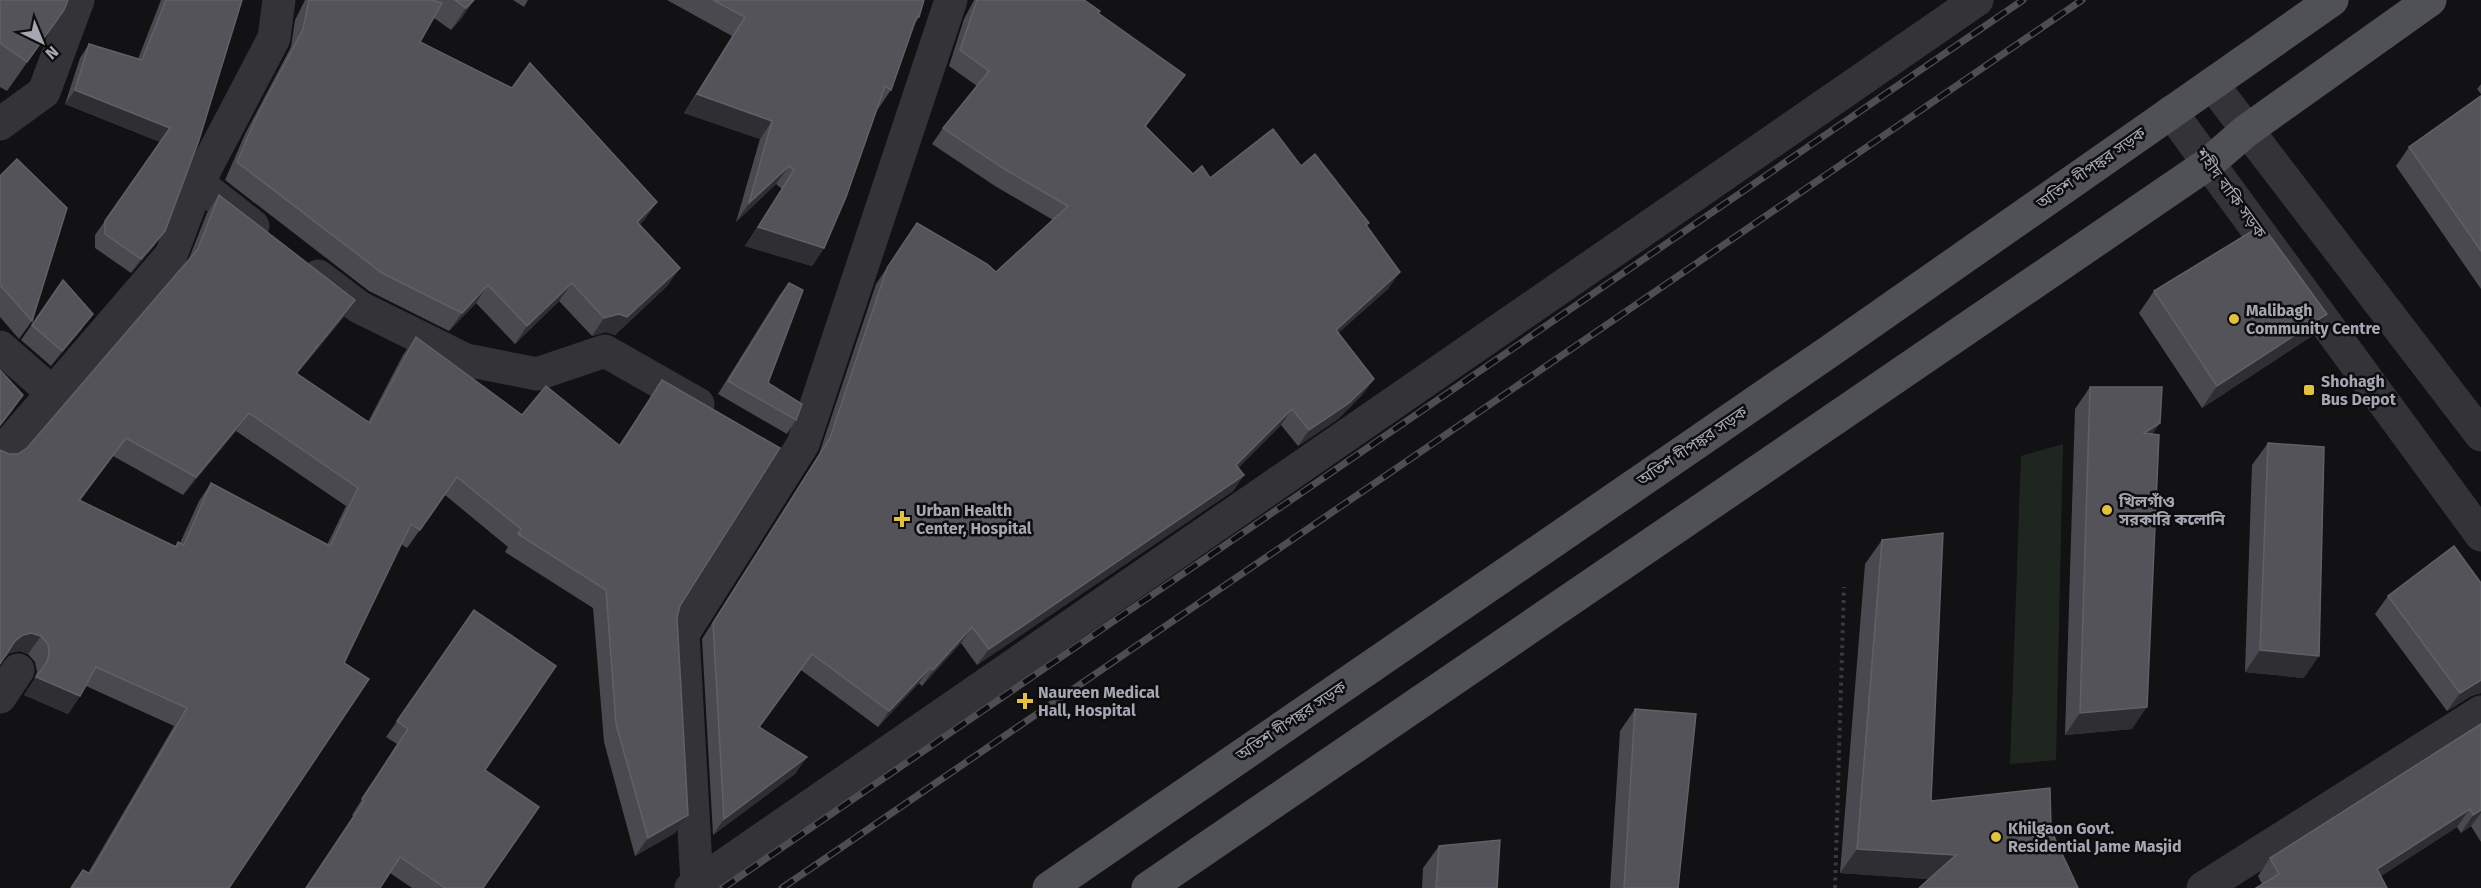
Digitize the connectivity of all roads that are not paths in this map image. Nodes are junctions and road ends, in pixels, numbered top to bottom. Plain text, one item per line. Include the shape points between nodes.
1 (78, 0) edge
2 (279, 0) edge
3 (951, 0) edge
4 (1977, 0) edge
5 (2332, 0) edge
6 (2430, 0) edge
7 (2212, 84) junction
8 (2171, 112) junction
9 (0, 124) edge
10 (2246, 131) junction
11 (2209, 163) junction
12 (198, 183) junction
13 (0, 348) edge
14 (54, 394) junction
15 (724, 419) edge
16 (2477, 419) edge
17 (763, 442) edge
18 (0, 454) edge
19 (793, 459) junction
20 (2481, 535) edge
21 (18, 670) dead end
22 (0, 697) edge
23 (2481, 712) edge
24 (2220, 883) edge
25 (694, 886) edge
26 (1049, 888) edge
27 (1148, 888) edge

1 - 9 street via 44,92
2 - 12 street via 274,38
3 - 19 street via 803,444
4 - 25 street
5 - 7 main road, অতিশ দীপঙ্কর সড়ক
6 - 10 main road
7 - 8 main road, অতিশ দীপঙ্কর সড়ক
7 - 10 street
8 - 11 street, শহীদ বাকি সড়ক
8 - 26 main road, অতিশ দীপঙ্কর সড়ক
10 - 11 main road
10 - 16 street
11 - 20 street, শহীদ বাকি সড়ক
11 - 27 main road
12 - 14 street via 171,255
12 - 15 street via 359,307 466,360 537,374 605,351
13 - 14 street
14 - 18 street
17 - 19 street
19 - 25 street via 683,634
21 - 22 street
23 - 24 street

